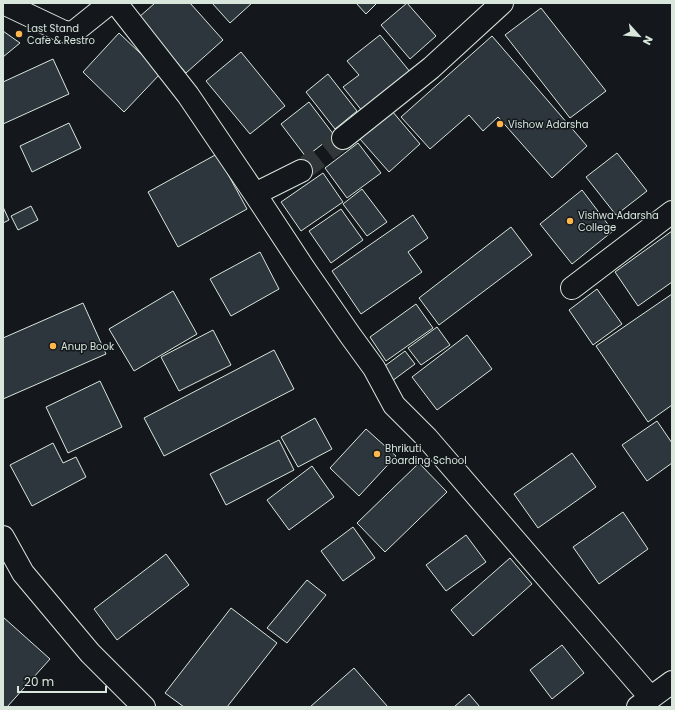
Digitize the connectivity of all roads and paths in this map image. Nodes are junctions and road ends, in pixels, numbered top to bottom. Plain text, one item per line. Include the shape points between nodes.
1 (3, 3) edge
2 (110, 3) edge
3 (116, 3) edge
4 (502, 3) edge
5 (343, 138) tunnel mouth
6 (301, 171) tunnel mouth
7 (255, 194) junction
8 (672, 212) edge
9 (572, 288) dead end
10 (3, 537) edge
11 (672, 682) edge
12 (644, 702) edge
13 (144, 707) edge

1 - 2 street via 69,33
3 - 7 street via 188,95
4 - 5 street via 431,68
6 - 7 street
7 - 12 street via 374,368 394,406 427,438
8 - 9 street
10 - 13 street via 23,574 90,653
11 - 12 street

